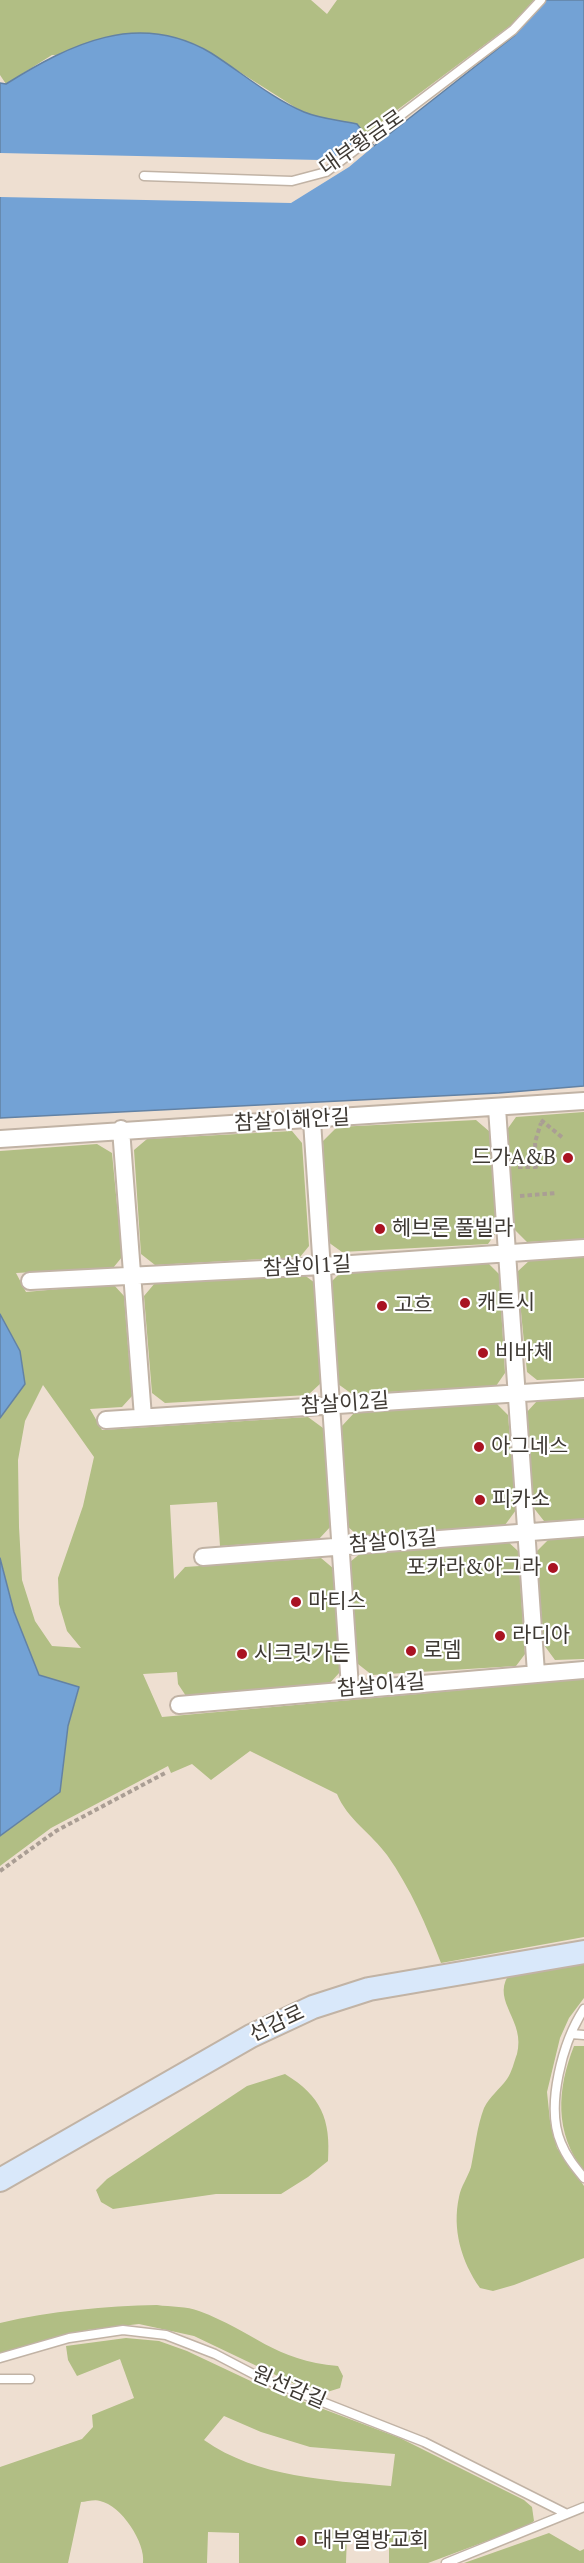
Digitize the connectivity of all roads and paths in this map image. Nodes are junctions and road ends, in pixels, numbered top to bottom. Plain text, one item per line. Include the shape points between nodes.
1 (541, 0) edge
2 (144, 176) dead end
3 (584, 1101) edge
4 (538, 1105) junction
5 (496, 1108) junction
6 (312, 1121) junction
7 (541, 1123) junction
8 (122, 1129) junction
9 (563, 1138) dead end
10 (0, 1139) edge
11 (501, 1168) junction
12 (556, 1193) dead end
13 (504, 1197) junction
14 (584, 1248) edge
15 (508, 1254) junction
16 (322, 1266) junction
17 (132, 1276) junction
18 (30, 1281) dead end
19 (584, 1389) edge
20 (516, 1394) junction
21 (331, 1405) junction
22 (143, 1417) junction
23 (106, 1420) dead end
24 (584, 1528) edge
25 (527, 1532) junction
26 (340, 1547) junction
27 (203, 1557) dead end
28 (584, 1670) edge
29 (536, 1673) junction
30 (350, 1688) junction
31 (179, 1705) dead end
32 (167, 1772) dead end
33 (0, 1871) edge
34 (584, 1952) edge
35 (584, 2009) edge
36 (571, 2034) junction
37 (584, 2035) edge
38 (584, 2178) edge
39 (0, 2180) edge
40 (0, 2358) edge
41 (0, 2379) edge
42 (30, 2379) dead end
43 (584, 2507) edge
44 (565, 2513) junction
45 (446, 2563) edge

1 - 2 lane, 대부황금로 via 513,30 326,172 292,181
3 - 4 street, 참살이해안길
4 - 5 street, 참살이해안길
4 - 7 path
5 - 6 street, 참살이해안길
5 - 11 street
6 - 8 street, 참살이해안길
6 - 16 street
7 - 9 path
7 - 11 path via 535,1142 536,1167
8 - 10 street, 참살이해안길
8 - 17 street
11 - 13 street
12 - 13 path
13 - 15 street
14 - 15 street, 참살이1길
15 - 16 street, 참살이1길
15 - 20 street
16 - 17 street, 참살이1길
16 - 21 street
17 - 18 street, 참살이1길
17 - 22 street
19 - 20 street, 참살이2길
20 - 21 street, 참살이2길
20 - 25 street
21 - 22 street, 참살이2길
21 - 26 street
22 - 23 street, 참살이2길
24 - 25 street, 참살이3길
25 - 26 street, 참살이3길
25 - 29 street
26 - 27 street, 참살이3길
26 - 30 street
28 - 29 street, 참살이4길
29 - 30 street, 참살이4길
30 - 31 street, 참살이4길
32 - 33 path via 56,1831
34 - 39 street, 선감로 via 369,1989 313,2007 251,2036
35 - 36 lane
36 - 37 lane
36 - 38 lane via 556,2092 556,2116 560,2141
40 - 44 lane, 원선감길 via 69,2338 123,2330 166,2335 259,2377 424,2442
41 - 42 lane
43 - 44 lane
44 - 45 lane

